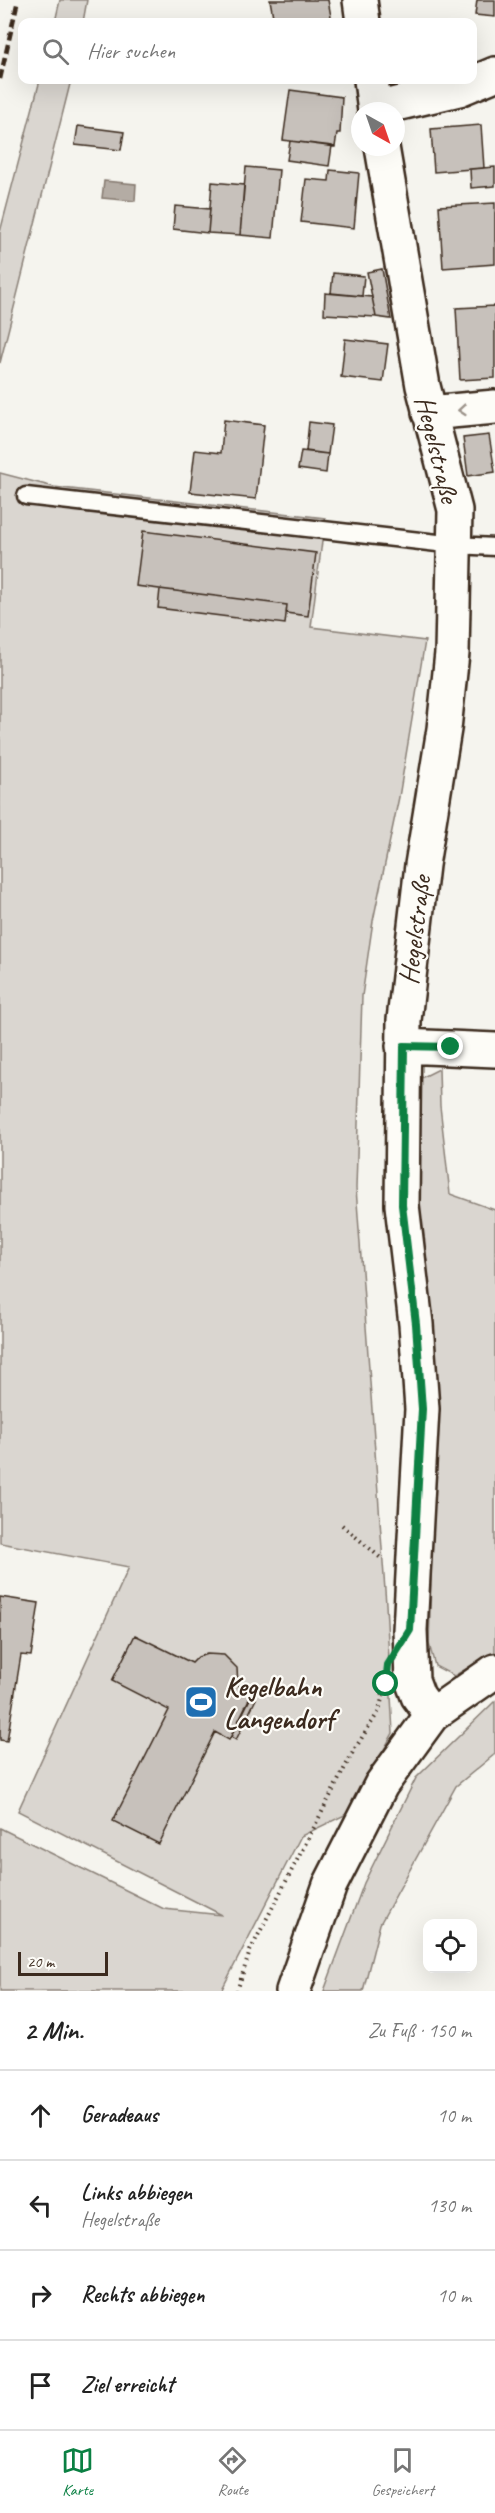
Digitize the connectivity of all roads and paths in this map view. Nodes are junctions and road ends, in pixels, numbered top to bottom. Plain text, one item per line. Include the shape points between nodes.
1 (360, 0) edge
2 (362, 18) edge
3 (495, 74) edge
4 (477, 82) edge
5 (471, 84) edge
6 (374, 100) edge
7 (384, 156) edge
8 (495, 407) edge
9 (429, 413) junction
10 (26, 496) dead end
11 (455, 546) junction
12 (495, 548) edge
13 (404, 1046) junction
14 (495, 1050) edge
15 (342, 1525) dead end
16 (411, 1585) junction
17 (495, 1671) edge
18 (386, 1684) dead end
19 (432, 1715) junction
20 (237, 1991) edge
21 (292, 1991) edge

1 - 2 street
3 - 4 street
5 - 6 street
7 - 9 street, Hegelstraße
8 -> 9 street
9 - 11 street, Hegelstraße via 455,510
10 - 11 lane
11 - 12 lane
11 - 13 street, Hegelstraße via 452,653 422,865
13 - 14 street
13 - 16 street, Hegelstraße via 402,1205 422,1409
15 - 16 path
16 - 19 street, Hegelstraße via 412,1680
17 - 19 street
18 - 20 path via 379,1711 354,1750 250,1951
19 - 21 street via 381,1785 330,1885

